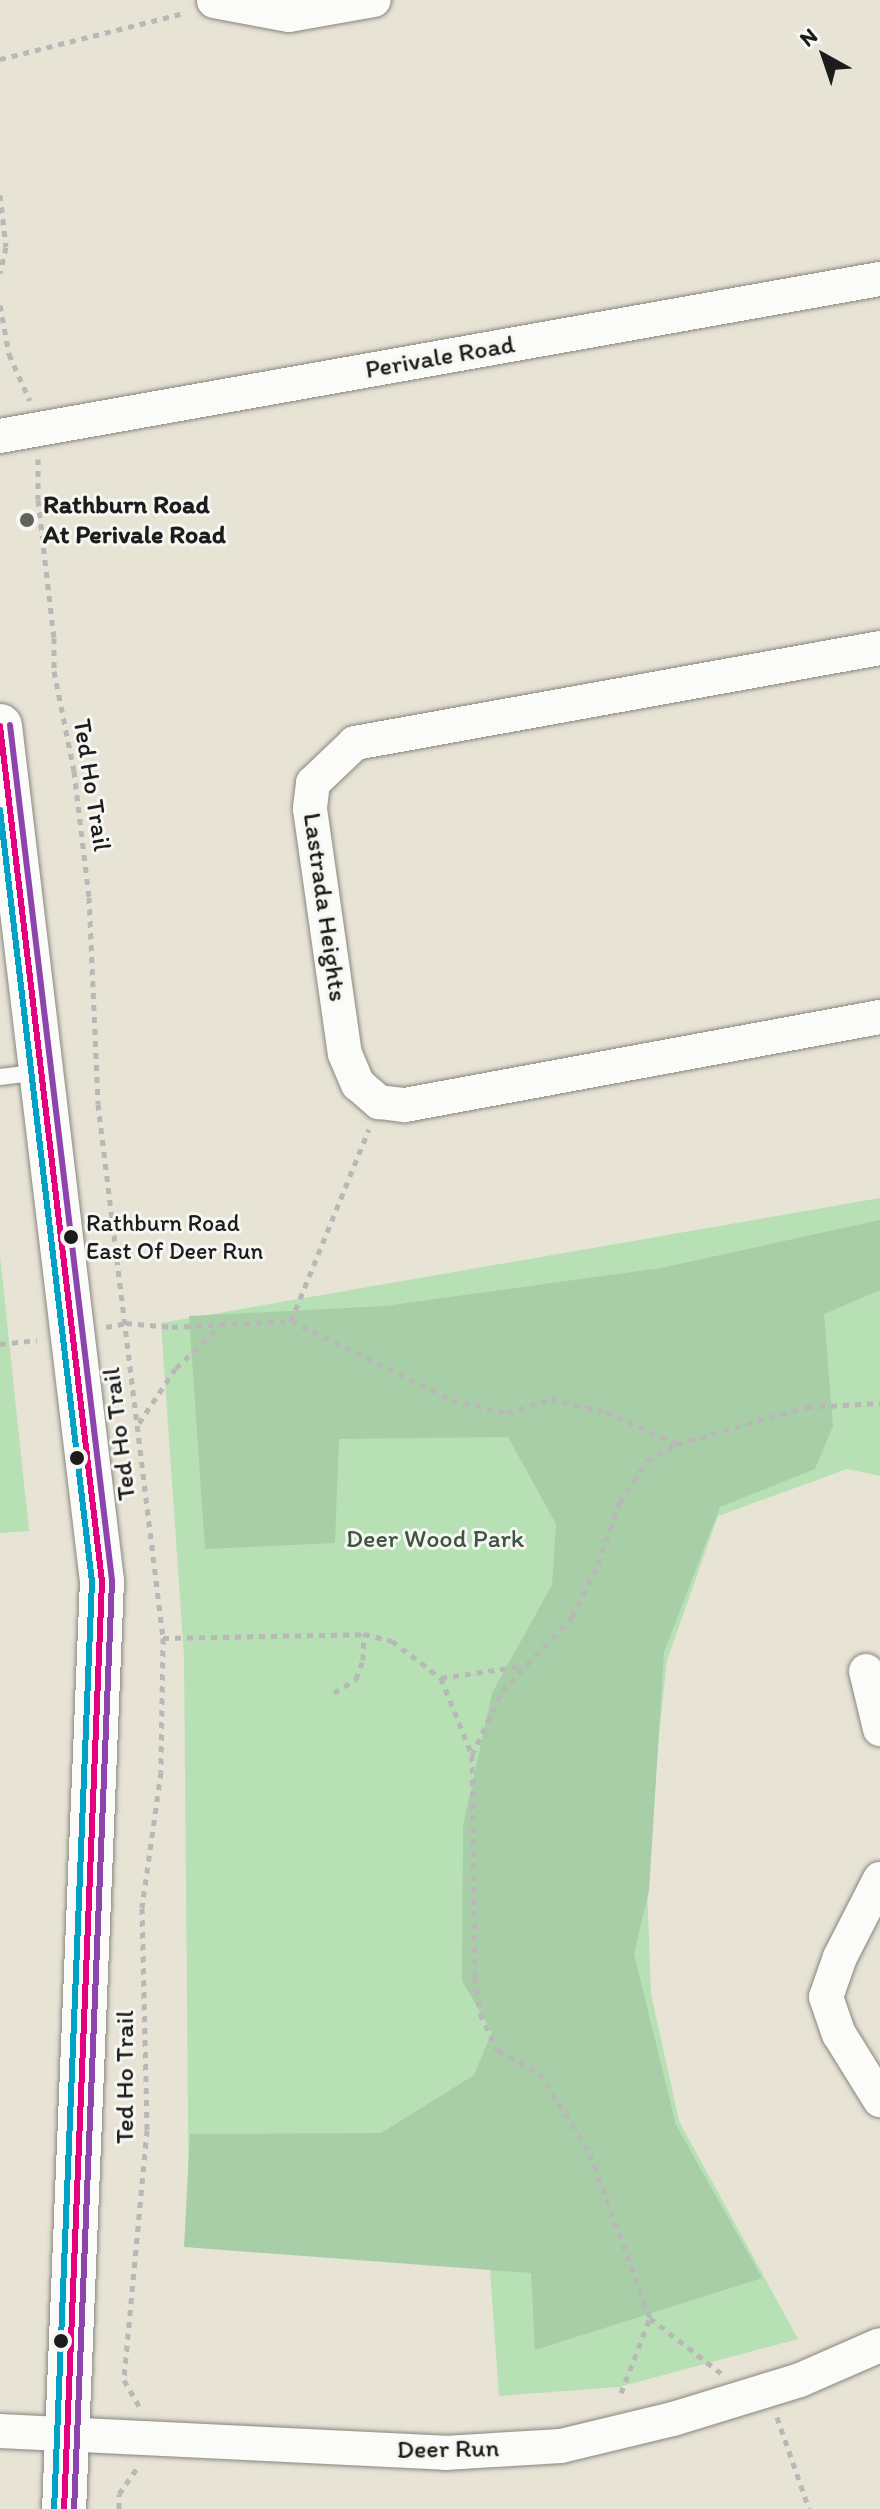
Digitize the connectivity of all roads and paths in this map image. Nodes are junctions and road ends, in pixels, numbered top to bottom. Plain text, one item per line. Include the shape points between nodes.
1 (374, 0) edge
2 (214, 1) edge
3 (0, 59) edge
4 (0, 195) edge
5 (0, 273) edge
6 (880, 279) edge
7 (0, 305) edge
8 (29, 397) dead end
9 (0, 436) edge
10 (38, 457) dead end
11 (880, 648) edge
12 (0, 726) edge
13 (880, 1017) edge
14 (20, 1074) edge
15 (379, 1102) junction
16 (291, 1321) junction
17 (126, 1323) junction
18 (220, 1326) junction
19 (104, 1327) dead end
20 (40, 1339) dead end
21 (0, 1344) edge
22 (880, 1403) edge
23 (139, 1424) junction
24 (677, 1444) junction
25 (364, 1634) junction
26 (163, 1638) junction
27 (523, 1666) junction
28 (866, 1671) dead end
29 (441, 1678) junction
30 (334, 1693) dead end
31 (880, 1729) edge
32 (472, 1755) junction
33 (880, 1879) edge
34 (880, 2100) edge
35 (650, 2318) junction
36 (880, 2345) edge
37 (621, 2393) dead end
38 (759, 2393) junction
39 (139, 2406) dead end
40 (0, 2431) edge
41 (68, 2435) junction
42 (137, 2469) dead end
43 (64, 2509) edge
44 (119, 2509) edge
45 (809, 2509) edge

1 - 2 street via 289,15
2 - 3 path via 180,15
4 - 5 path via 6,247
6 - 9 street, Perivale Road
7 - 8 path via 9,354
10 - 17 path, Ted Ho Trail via 54,671 74,771 89,897 95,1064
11 - 15 street, Lastrada Heights via 355,743 331,763 313,783 310,809 345,1054 358,1084
12 - 14 street
13 - 15 street via 405,1105
14 - 41 street via 102,1581
15 - 16 path
16 - 18 path
16 - 24 path via 452,1400 507,1413 551,1399 606,1412
17 - 18 path
17 - 19 path
17 - 23 path, Ted Ho Trail
18 - 23 path via 176,1368
20 - 21 path
22 - 24 path via 807,1407
23 - 26 path, Ted Ho Trail
24 - 27 path via 647,1461 620,1502 572,1617
25 - 26 path
25 - 29 path via 392,1641
25 - 30 path via 356,1679
26 - 39 path, Ted Ho Trail via 161,1772 142,1908 147,2130 124,2380
27 - 29 path
27 - 32 path via 502,1691
28 - 31 street
29 - 32 path
32 - 35 path via 480,2014 498,2051 540,2073 590,2154
33 - 34 street via 826,1997 839,2034
35 - 37 path
35 - 38 path
36 - 38 street, Deer Run
38 - 41 street, Deer Run via 561,2446 445,2453
38 - 45 path
40 - 41 street, Deer Run
41 - 43 street
42 - 44 path via 119,2494

